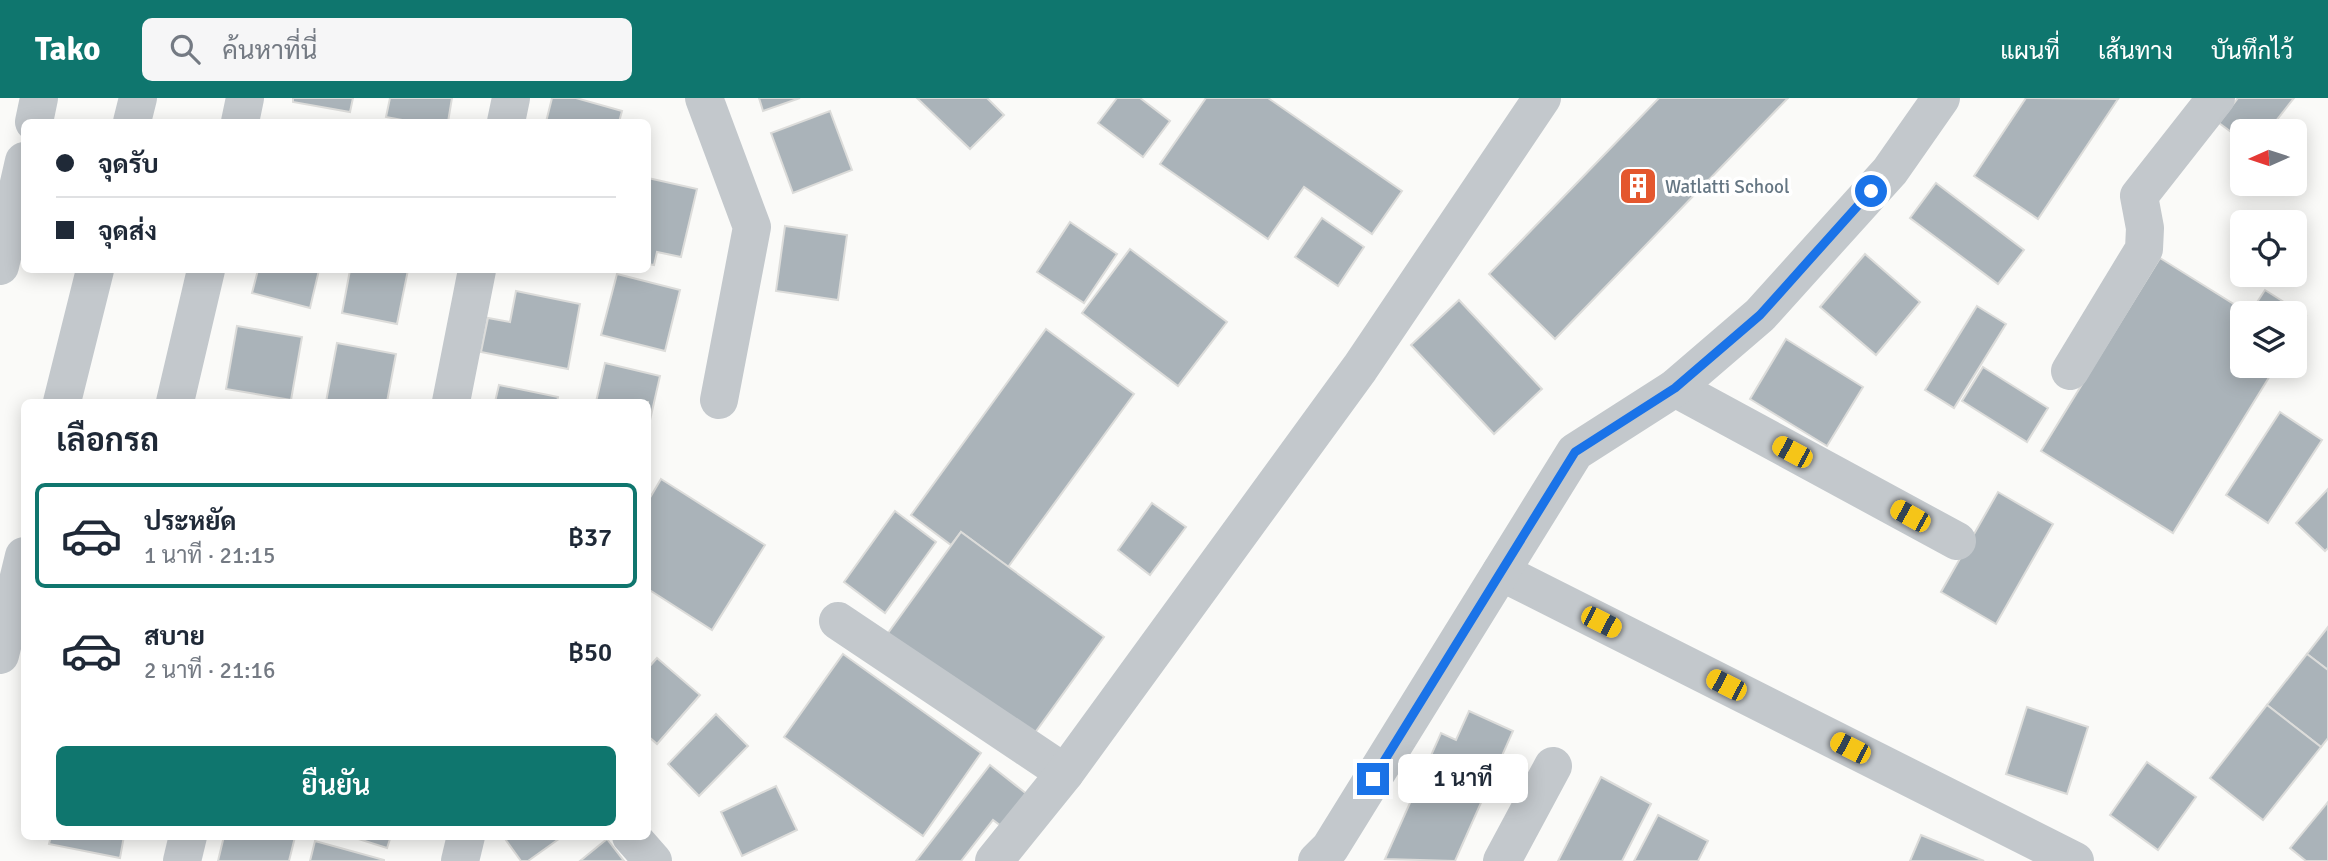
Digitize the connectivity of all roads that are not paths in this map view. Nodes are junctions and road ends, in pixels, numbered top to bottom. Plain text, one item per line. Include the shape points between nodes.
1 (39, 98) edge
2 (138, 98) edge
3 (246, 98) edge
4 (511, 98) edge
5 (704, 98) edge
6 (1542, 98) edge
7 (1941, 98) edge
8 (2216, 98) edge
9 (35, 119) edge
10 (133, 119) edge
11 (241, 119) edge
12 (507, 119) edge
13 (21, 174) edge
14 (0, 266) edge
15 (94, 273) edge
16 (205, 273) edge
17 (476, 273) edge
18 (2070, 371) dead end
19 (1675, 388) junction
20 (63, 399) edge
21 (176, 399) edge
22 (452, 399) edge
23 (719, 400) dead end
24 (1957, 541) dead end
25 (21, 568) edge
26 (1501, 572) junction
27 (838, 621) dead end
28 (0, 655) edge
29 (1553, 766) dead end
30 (1065, 773) junction
31 (187, 840) edge
32 (465, 840) edge
33 (635, 840) edge
34 (182, 861) edge
35 (460, 861) edge
36 (653, 861) edge
37 (994, 861) edge
38 (1317, 861) edge
39 (1502, 861) edge
40 (2075, 861) edge

1 - 9 street
2 - 10 street
3 - 11 street
4 - 12 street
5 - 23 street via 752,227
6 - 30 street via 1360,368
7 - 19 street via 1890,171 1760,315
8 - 18 street via 2139,196 2144,249
13 - 14 street
15 - 20 street
16 - 21 street
17 - 22 street
19 - 24 street
19 - 26 street via 1575,452
25 - 28 street
26 - 38 street via 1330,848
26 - 40 street
27 - 30 street
29 - 39 street
30 - 37 street
31 - 34 street
32 - 35 street
33 - 36 street

